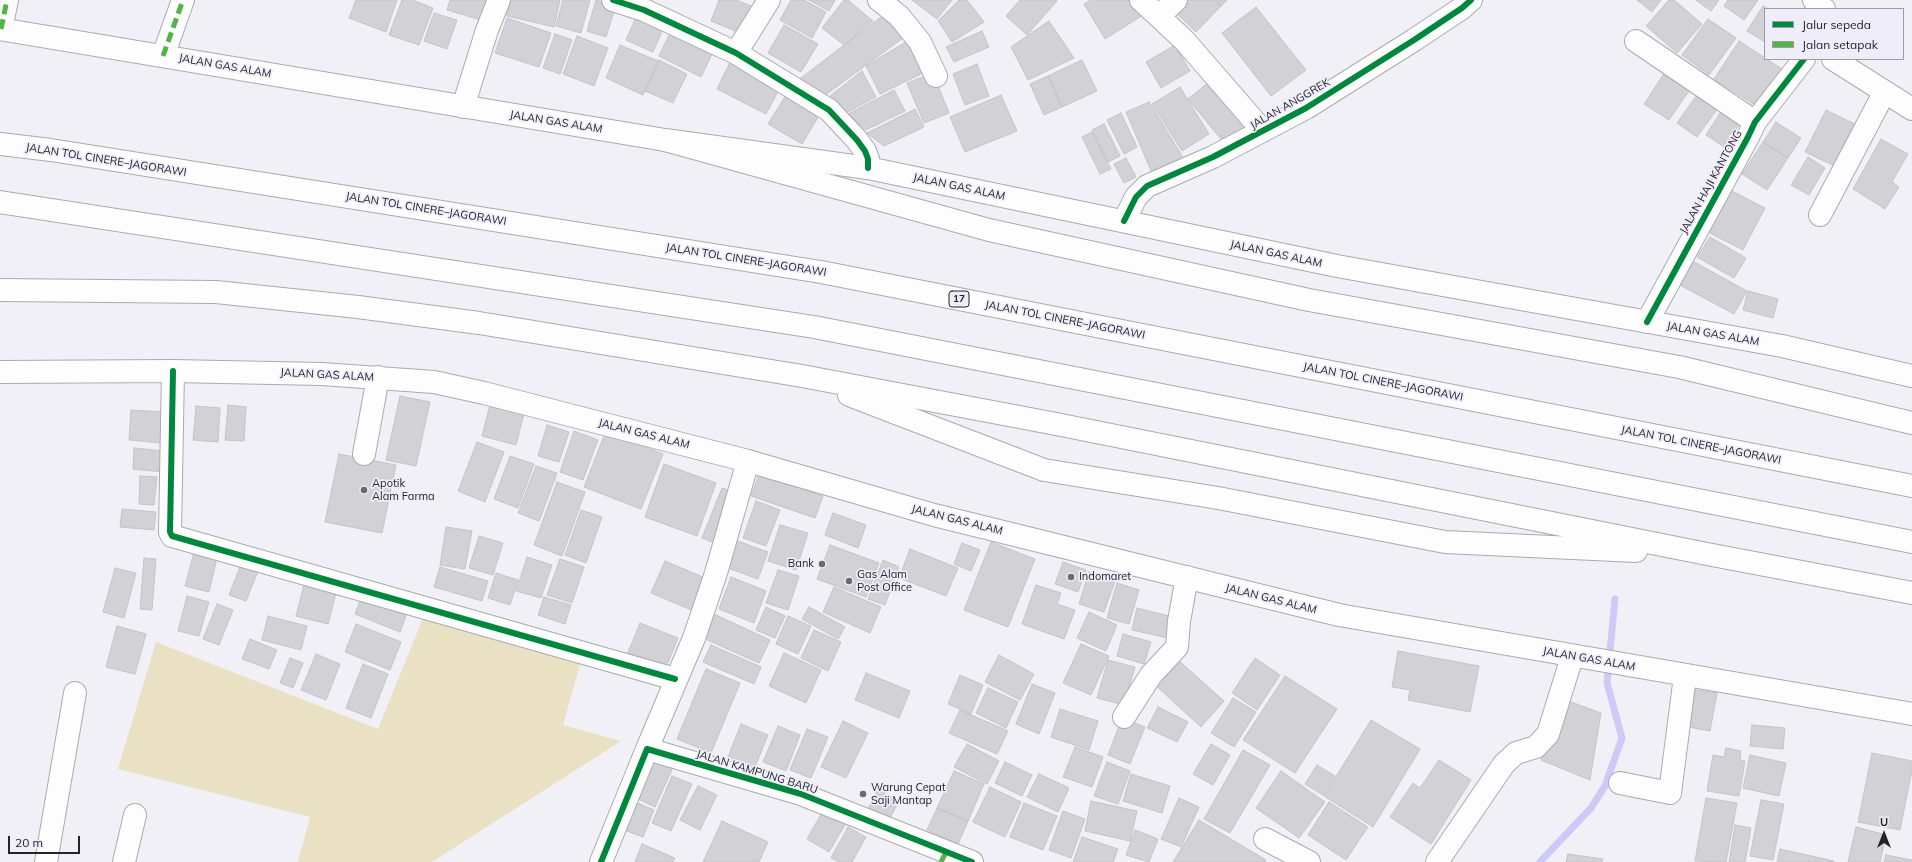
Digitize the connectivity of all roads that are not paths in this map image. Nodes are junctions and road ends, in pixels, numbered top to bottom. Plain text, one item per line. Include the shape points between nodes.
1 (7, 0) edge
2 (183, 0) edge
3 (499, 0) edge
4 (613, 0) edge
5 (769, 0) edge
6 (879, 0) edge
7 (1141, 0) edge
8 (1176, 0) edge
9 (1471, 0) edge
10 (1814, 0) edge
11 (1823, 8) edge
12 (1159, 16) junction
13 (1, 29) edge
14 (1636, 41) dead end
15 (736, 53) junction
16 (163, 56) junction
17 (1803, 60) edge
18 (1834, 60) edge
19 (936, 76) dead end
20 (1884, 93) junction
21 (463, 107) junction
22 (1912, 109) edge
23 (1755, 122) junction
24 (1263, 131) junction
25 (665, 140) junction
26 (0, 144) edge
27 (868, 168) junction
28 (0, 202) edge
29 (1820, 215) dead end
30 (1124, 221) junction
31 (0, 290) edge
32 (1647, 322) junction
33 (173, 371) junction
34 (0, 372) edge
35 (802, 376) junction
36 (1912, 376) edge
37 (378, 377) junction
38 (1912, 423) edge
39 (364, 454) dead end
40 (748, 461) junction
41 (1912, 486) edge
42 (1912, 542) edge
43 (1707, 554) junction
44 (1187, 578) junction
45 (1912, 592) edge
46 (1582, 658) junction
47 (1685, 676) junction
48 (675, 679) junction
49 (75, 693) dead end
50 (1912, 714) edge
51 (1124, 717) dead end
52 (647, 749) junction
53 (1620, 783) dead end
54 (134, 816) dead end
55 (1265, 839) dead end
56 (944, 857) edge
57 (46, 862) edge
58 (124, 862) edge
59 (602, 862) edge
60 (972, 862) edge
61 (1308, 862) edge
62 (1437, 862) edge

1 - 13 main road
2 - 16 main road
3 - 21 main road
4 - 15 main road via 644,10
5 - 15 main road
6 - 19 main road via 899,16 920,42
7 - 12 main road
8 - 12 main road
9 - 24 main road, JALAN ANGGREK via 1320,100
10 - 11 main road
12 - 24 main road via 1184,40
13 - 16 main road, JALAN GAS ALAM
14 - 23 main road
15 - 27 main road via 828,110 865,151
16 - 21 main road, JALAN GAS ALAM
17 - 23 main road, JALAN HAJI KANTONG
18 - 20 main road
20 - 22 main road
20 - 29 main road
21 - 25 main road, JALAN GAS ALAM
23 - 32 main road, JALAN HAJI KANTONG
24 - 30 main road, JALAN ANGGREK via 1213,157 1147,186 1136,197
25 - 27 main road, JALAN GAS ALAM
25 - 38 main road via 989,230 1309,300 1679,367
26 - 41 main road, JALAN TOL CINERE–JAGORAWI / 17 via 821,272
27 - 30 main road, JALAN GAS ALAM
28 - 42 main road via 814,327
30 - 32 main road, JALAN GAS ALAM via 1337,266
31 - 35 main road via 216,292 358,307 478,323
32 - 36 main road, JALAN GAS ALAM via 1782,346
33 - 34 main road, JALAN GAS ALAM
33 - 37 main road, JALAN GAS ALAM
33 - 48 main road via 170,532 172,536
35 - 43 main road via 1052,423
35 - 43 main road via 1044,470 1218,498 1445,542
37 - 39 main road
37 - 40 main road, JALAN GAS ALAM via 434,382 484,393
40 - 44 main road, JALAN GAS ALAM via 934,515
40 - 48 main road via 716,573 694,638
43 - 45 main road
44 - 46 main road, JALAN GAS ALAM via 1339,615
44 - 51 main road via 1177,647 1151,675
46 - 47 main road, JALAN GAS ALAM
46 - 62 main road via 1548,734 1536,747 1516,753 1504,764
47 - 50 main road, JALAN GAS ALAM
47 - 53 main road via 1670,793
48 - 52 main road
49 - 57 main road
52 - 56 main road, JALAN KAMPUNG BARU via 801,794
52 - 59 main road
54 - 58 main road
55 - 61 main road
56 - 60 main road, JALAN KAMPUNG BARU

